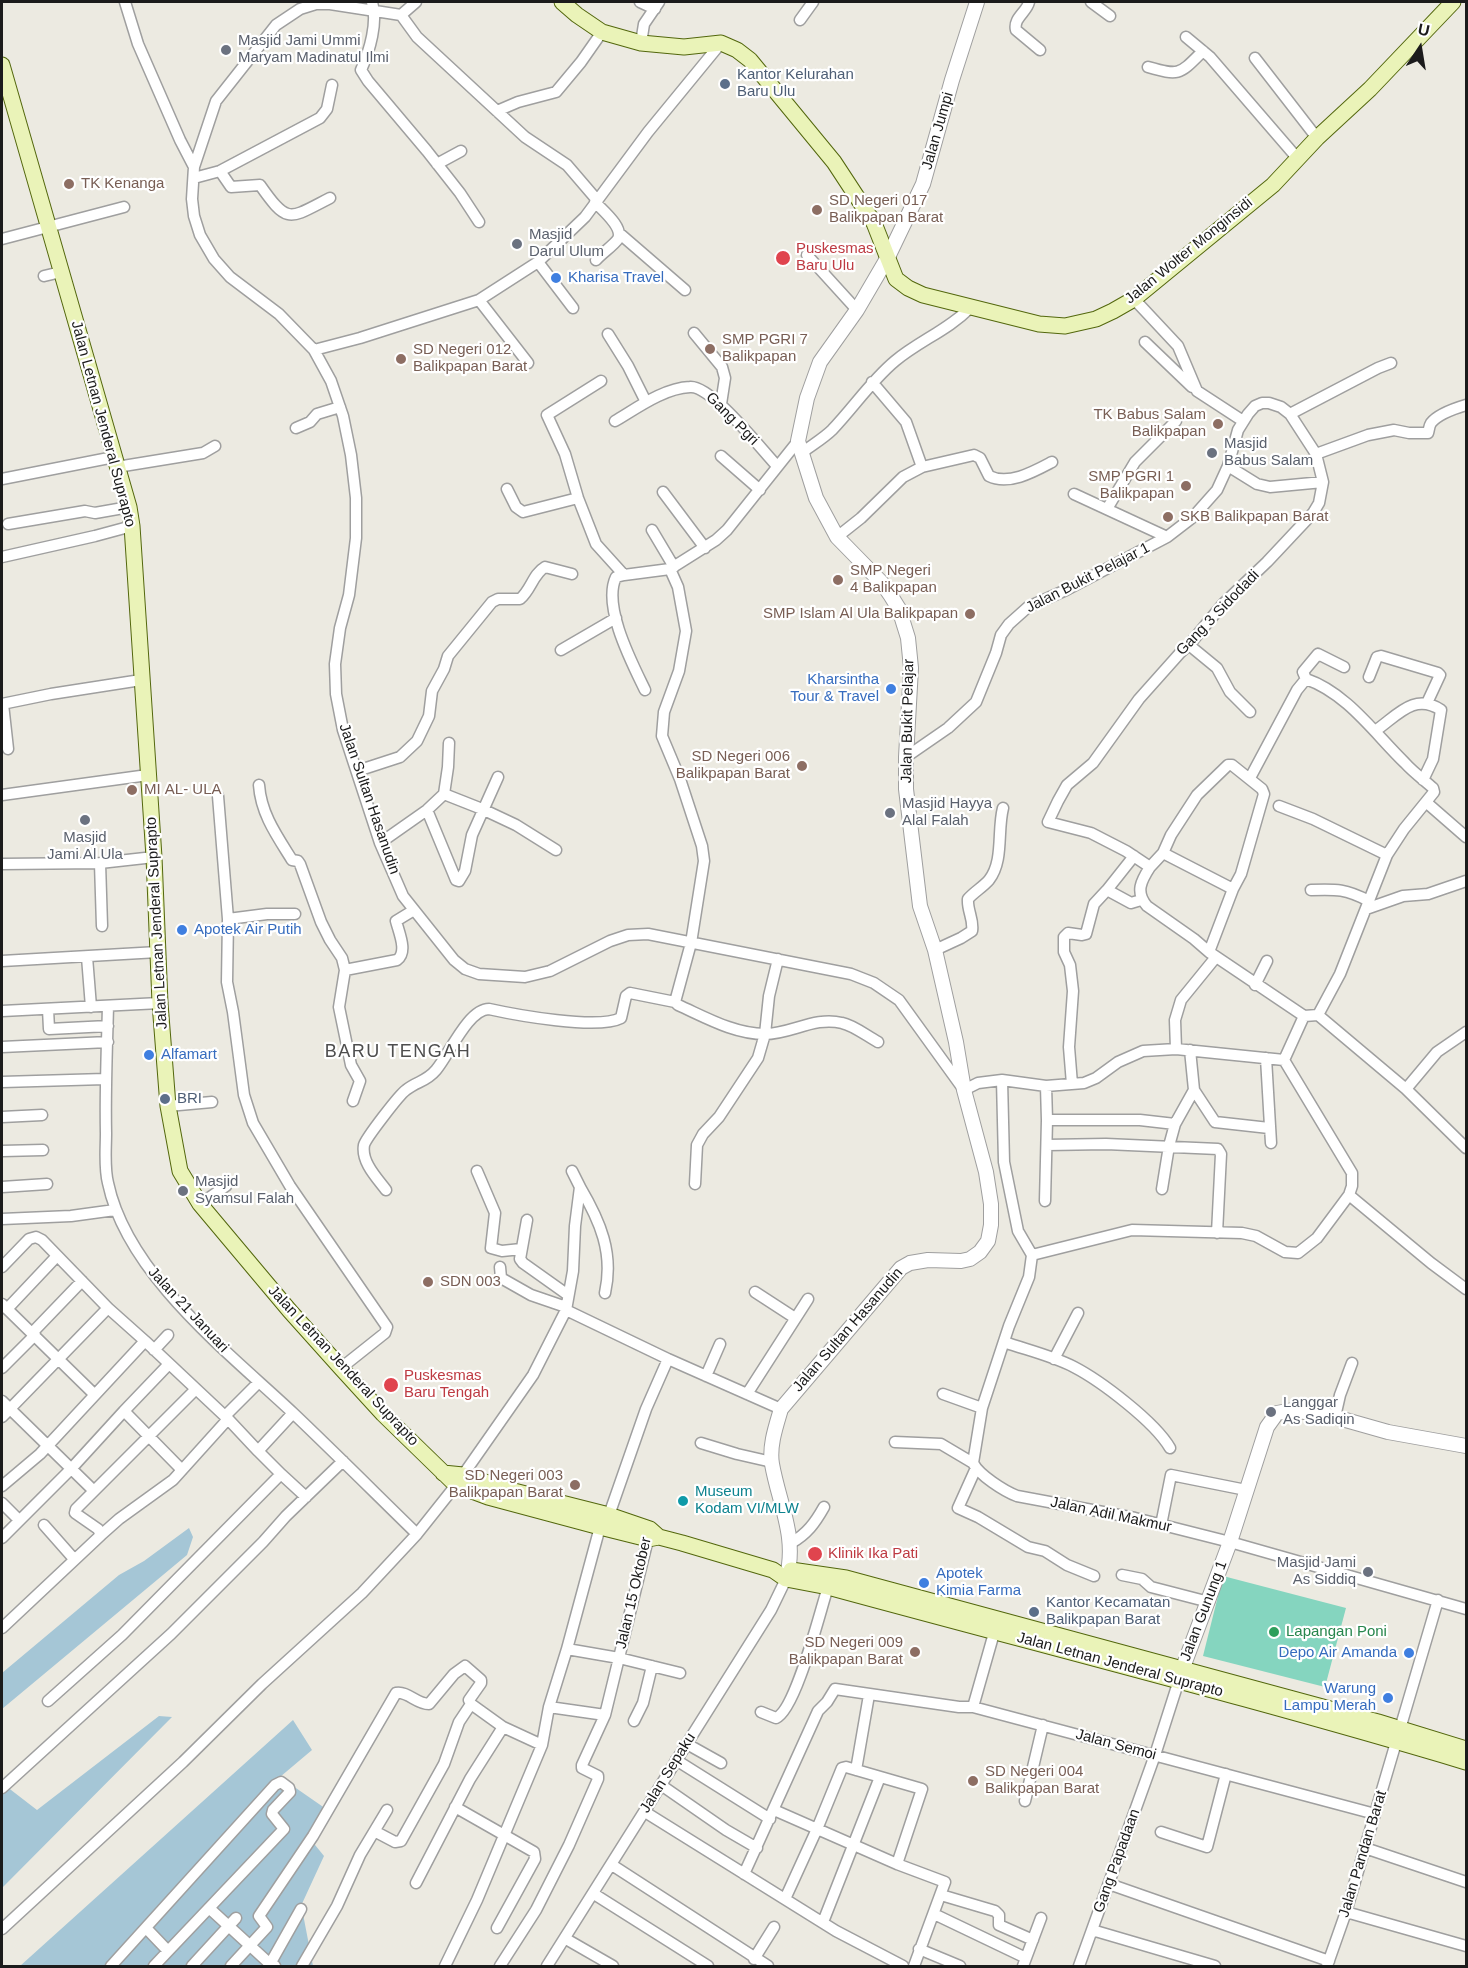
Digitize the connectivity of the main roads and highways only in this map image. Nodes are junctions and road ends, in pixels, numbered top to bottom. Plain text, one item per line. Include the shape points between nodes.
1 (562, 2) edge
2 (1453, 2) edge
3 (2, 64) edge
4 (4, 81) edge
5 (783, 1573) junction
6 (996, 1625) junction
7 (1180, 1674) junction
8 (1399, 1735) junction
9 (1467, 1749) edge
10 (1467, 1762) edge

1 - 2 main road, Jalan Wolter Monginsidi via 602,32 641,43 721,43 737,50 757,67 834,162 874,224 896,279 923,295 1039,324 1065,326 1096,319 1134,299 1273,184
3 - 4 main road, Jalan Letnan Jenderal Suprapto
4 - 5 main road, Jalan Letnan Jenderal Suprapto via 129,507 154,857 160,1003 168,1106 180,1170 200,1204 289,1310 383,1414 443,1473
5 - 6 main road, Jalan Letnan Jenderal Suprapto
5 - 6 main road, Jalan Letnan Jenderal Suprapto via 846,1578
6 - 7 main road, Jalan Letnan Jenderal Suprapto
7 - 8 main road, Jalan Letnan Jenderal Suprapto
7 - 8 main road, Jalan Letnan Jenderal Suprapto via 1378,1722
8 - 9 main road via 1427,1737
8 - 10 main road, Jalan Letnan Jenderal Suprapto

